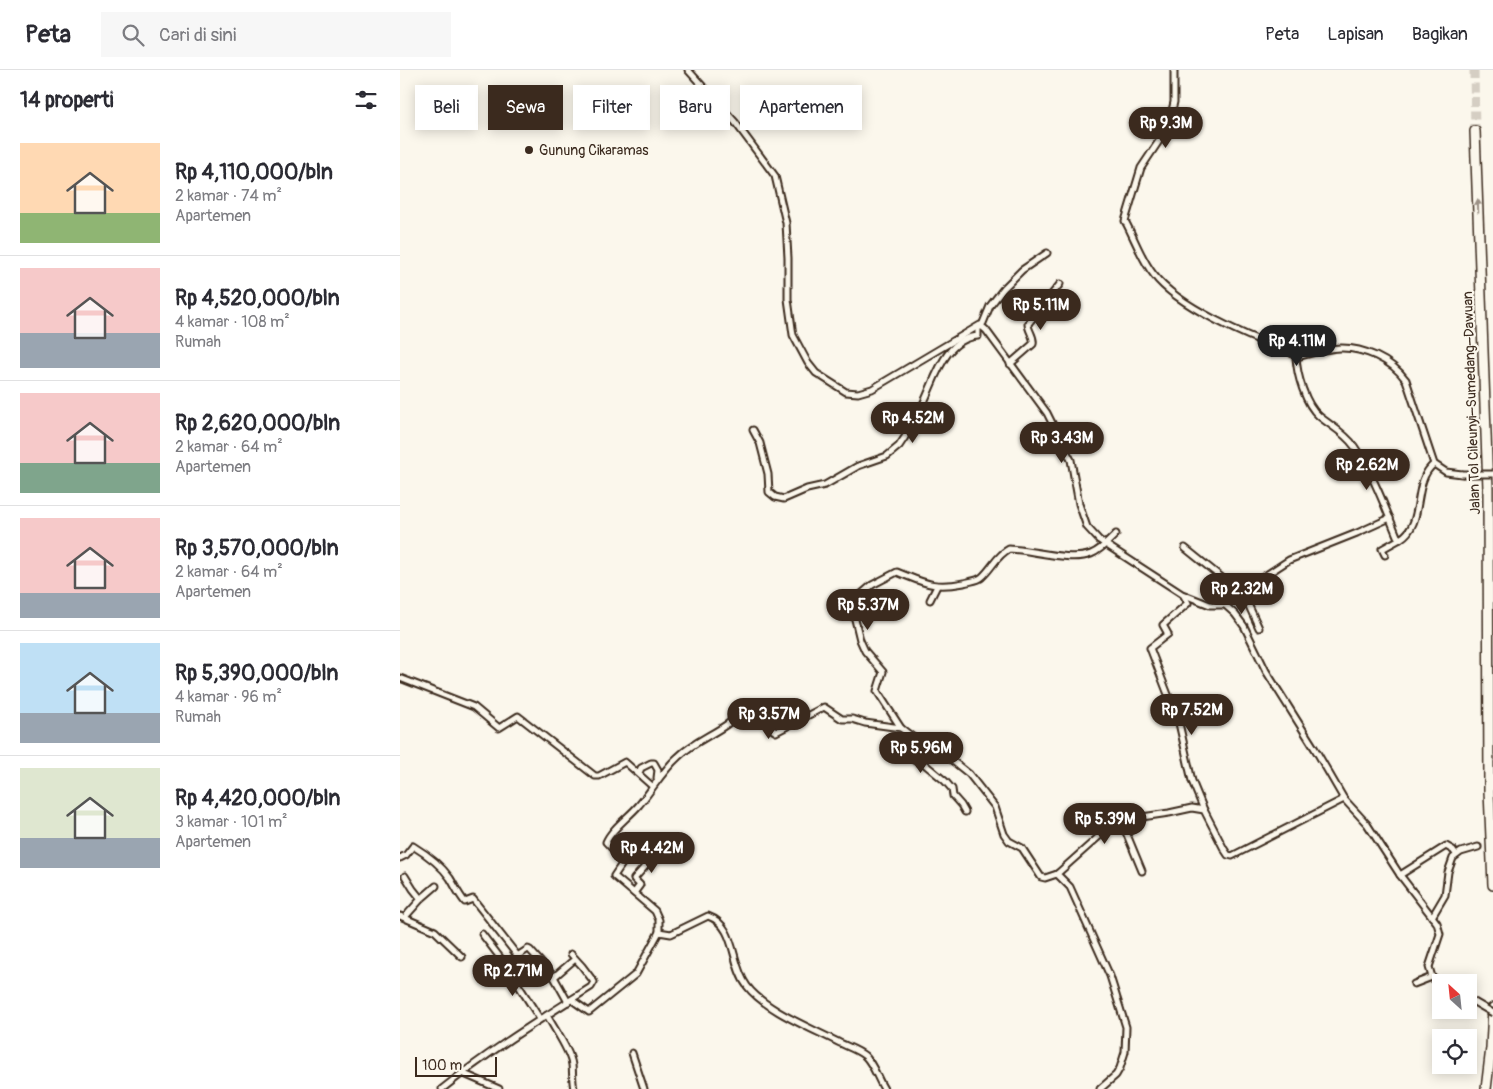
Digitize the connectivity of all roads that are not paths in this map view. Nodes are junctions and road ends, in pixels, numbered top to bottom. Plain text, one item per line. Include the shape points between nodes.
1 (688, 70) edge
2 (1174, 70) edge
3 (1475, 131) tunnel mouth
4 (1047, 253) dead end
5 (1060, 284) dead end
6 (980, 325) junction
7 (1296, 357) junction
8 (1010, 364) junction
9 (753, 430) dead end
10 (1434, 464) junction
11 (1493, 474) edge
12 (1390, 518) junction
13 (1116, 534) dead end
14 (1400, 539) junction
15 (1106, 544) junction
16 (1185, 548) dead end
17 (1384, 555) dead end
18 (937, 586) junction
19 (1243, 593) junction
20 (1182, 594) junction
21 (930, 600) dead end
22 (1225, 606) junction
23 (1259, 628) dead end
24 (400, 678) edge
25 (901, 728) junction
26 (914, 738) junction
27 (638, 773) junction
28 (654, 784) junction
29 (1344, 799) junction
30 (1204, 810) junction
31 (965, 812) dead end
32 (1123, 824) junction
33 (1478, 847) tunnel mouth
34 (1456, 854) junction
35 (400, 858) edge
36 (642, 858) dead end
37 (1142, 871) dead end
38 (1057, 874) junction
39 (1400, 875) junction
40 (405, 876) dead end
41 (1493, 885) edge
42 (436, 886) dead end
43 (634, 893) junction
44 (421, 899) junction
45 (403, 916) edge
46 (1432, 917) junction
47 (659, 932) junction
48 (482, 934) dead end
49 (517, 955) junction
50 (462, 957) dead end
51 (505, 964) junction
52 (554, 977) junction
53 (1432, 978) joint
54 (1414, 984) dead end
55 (570, 1001) junction
56 (1478, 1004) edge
57 (1493, 1008) edge
58 (1493, 1013) edge
59 (547, 1015) junction
60 (540, 1019) junction
61 (632, 1053) dead end
62 (462, 1073) junction
63 (442, 1089) edge
64 (499, 1089) edge
65 (574, 1089) edge
66 (644, 1089) edge
67 (884, 1089) edge
68 (1100, 1089) edge
69 (1486, 1089) edge

1 - 6 street via 735,122 775,176 786,223 788,299 794,335 816,373 846,392 872,389
2 - 7 street via 1171,114 1163,135 1141,168 1125,221 1155,277 1181,301 1228,326 1288,350
41 -> 3 highway, Jalan Tol Cileunyi–Sumedang–Dawuan via 1489,791 1488,488
4 - 6 street via 1022,270 1004,288
5 - 8 street via 1028,324 1033,344
6 - 8 street
6 - 9 street via 978,336 966,337 945,356 899,446 887,456 858,466 834,481 787,498 775,497 769,492 760,442
7 - 10 street via 1336,348 1353,348 1400,371 1406,380
7 - 12 street via 1307,399 1317,415 1354,446
8 - 15 street via 1047,413 1071,460 1087,527
10 - 11 street, bridge via 1446,472
10 - 14 street via 1423,480 1412,524
12 - 14 street
12 - 19 street via 1288,560
13 - 15 street
14 - 17 street via 1382,549
15 - 18 street via 1092,554 1078,556 1009,549 982,578
15 - 20 street
16 - 19 street via 1221,577 1228,587
18 - 21 street
18 - 25 street via 897,572 872,585 851,603 860,640 883,672 877,691
19 - 22 street via 1235,594
19 - 23 street
20 - 22 street via 1210,605
20 - 30 street via 1188,603 1163,624 1168,634 1150,648 1179,723 1192,781
22 - 29 street via 1244,626 1266,671
24 - 27 street via 474,707 499,728 518,716 595,776 624,762
25 - 26 street
25 - 28 street via 842,720 824,707 774,732 761,715 751,708 744,709 732,722 678,756
26 - 31 street via 906,748 910,756 945,781
26 - 38 street via 939,750 969,774 995,806 1004,834 1022,848 1039,874 1045,878
27 - 28 street
27 - 28 street via 641,768 654,763 658,770
28 - 43 street via 606,842 624,861 614,876
29 - 30 street via 1232,856 1224,849
29 - 39 street via 1367,824
30 - 32 street via 1182,809
32 - 37 street
32 - 38 street via 1104,832
33 - 34 street
34 - 39 street via 1446,846
34 - 46 street via 1448,872 1445,895
35 - 49 street via 413,846 426,854 449,877 465,902 473,899
36 - 43 street via 648,863 634,879 640,885
38 - 68 street via 1070,887 1110,976 1126,1027 1125,1052 1120,1068
39 - 46 street
40 - 44 street
42 - 44 street
43 - 47 street via 655,911
44 - 45 street
45 - 50 street via 434,931
46 - 53 street via 1440,928 1429,967
47 - 55 street via 636,974 605,1000 588,1012
47 - 67 street via 671,934 708,916 714,918 727,933 738,973 747,987 764,1002 864,1055
48 - 51 street
49 - 51 street
49 - 52 street via 528,948
51 - 60 street
52 - 55 street
52 - 55 street via 573,956 594,982
53 - 54 street
55 - 59 street
56 - 58 street, bridge
57 - 69 highway
59 - 60 street
59 - 65 street via 568,1053
60 - 62 street
61 - 66 street
62 - 63 street
62 - 64 street

